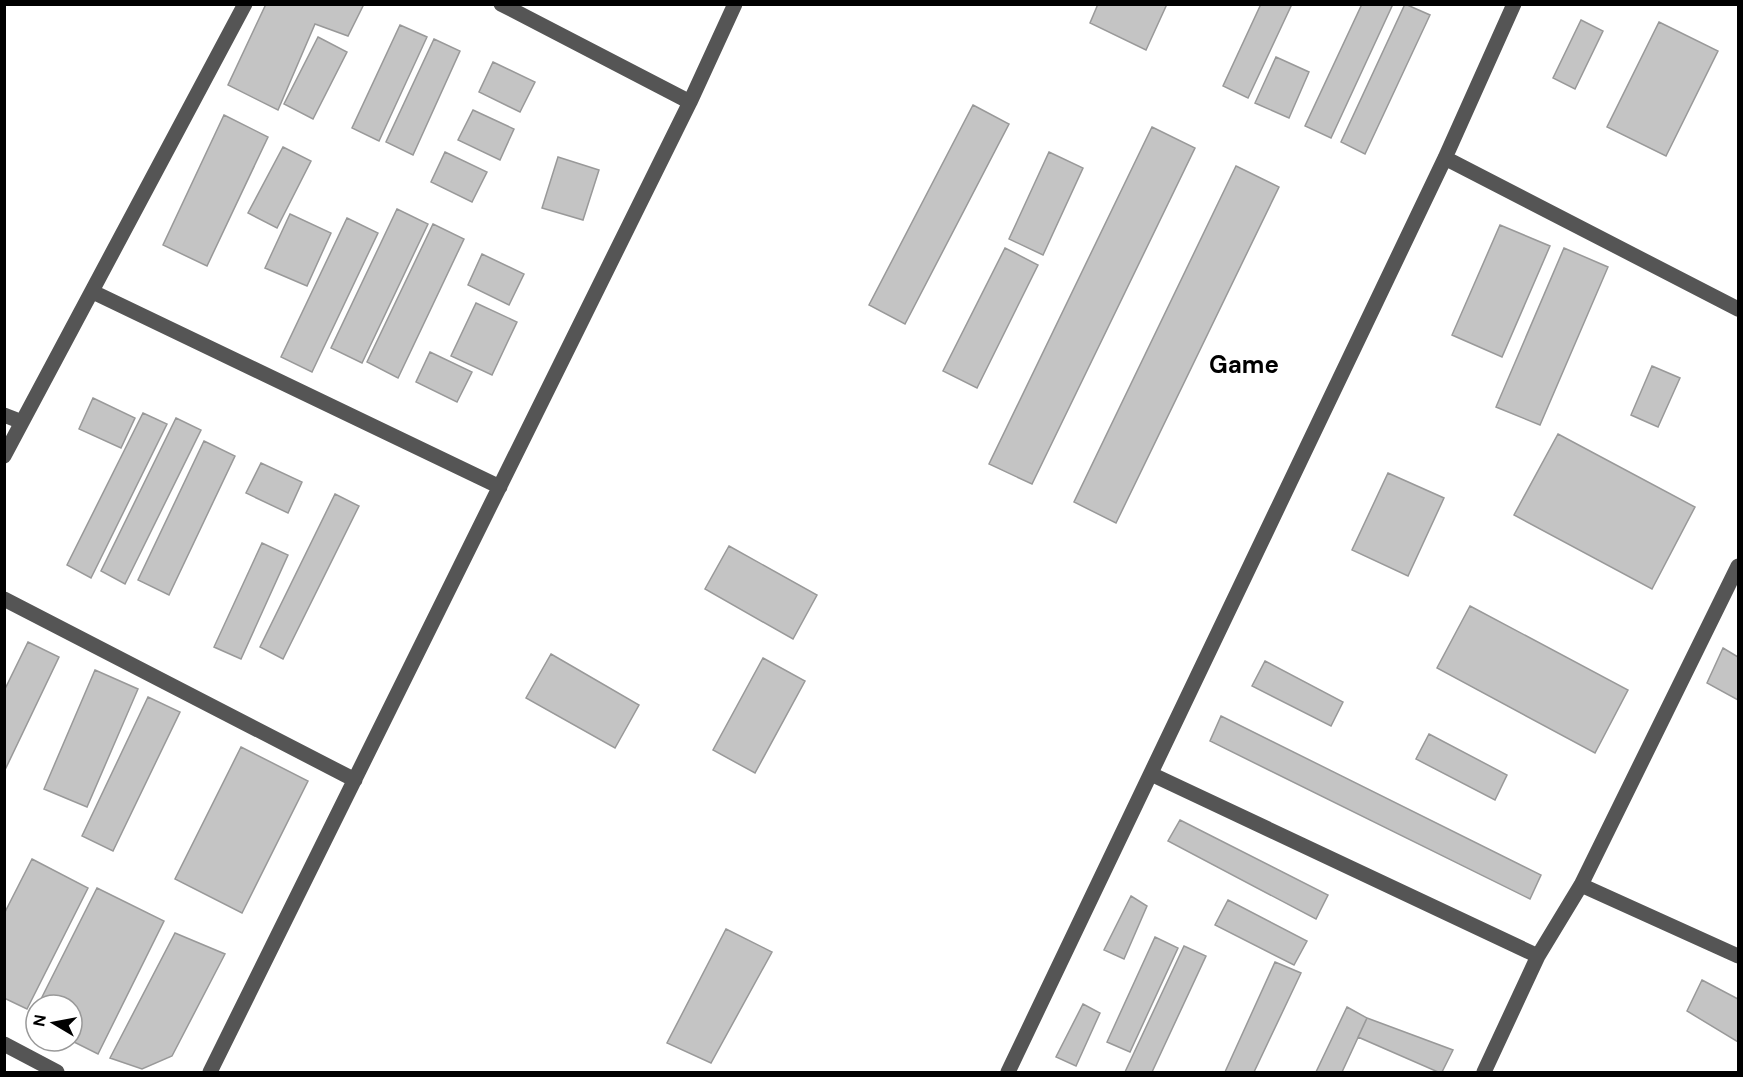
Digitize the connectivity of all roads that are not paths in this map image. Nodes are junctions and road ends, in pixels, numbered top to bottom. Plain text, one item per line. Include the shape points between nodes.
1 (245, 4) edge
2 (501, 4) edge
3 (735, 4) edge
4 (1514, 4) edge
5 (690, 102) junction
6 (1445, 158) junction
7 (93, 292) junction
8 (1738, 309) edge
9 (4, 415) edge
10 (22, 422) junction
11 (4, 456) edge
12 (500, 487) junction
13 (1738, 566) edge
14 (4, 599) edge
15 (1151, 774) junction
16 (355, 780) junction
17 (1581, 885) junction
18 (1538, 956) junction
19 (1738, 956) edge
20 (4, 1044) edge
21 (57, 1072) edge
22 (210, 1072) edge
23 (1009, 1072) edge
24 (1484, 1072) edge

1 - 7 street
2 - 5 street
3 - 5 street
4 - 6 street
5 - 12 street
6 - 8 street
6 - 15 street
7 - 10 street
7 - 12 street
9 - 10 street
10 - 11 street
12 - 16 street
13 - 17 street
14 - 16 street
15 - 18 street
15 - 23 street
16 - 22 street
17 - 18 street
17 - 19 street
18 - 24 street
20 - 21 street

